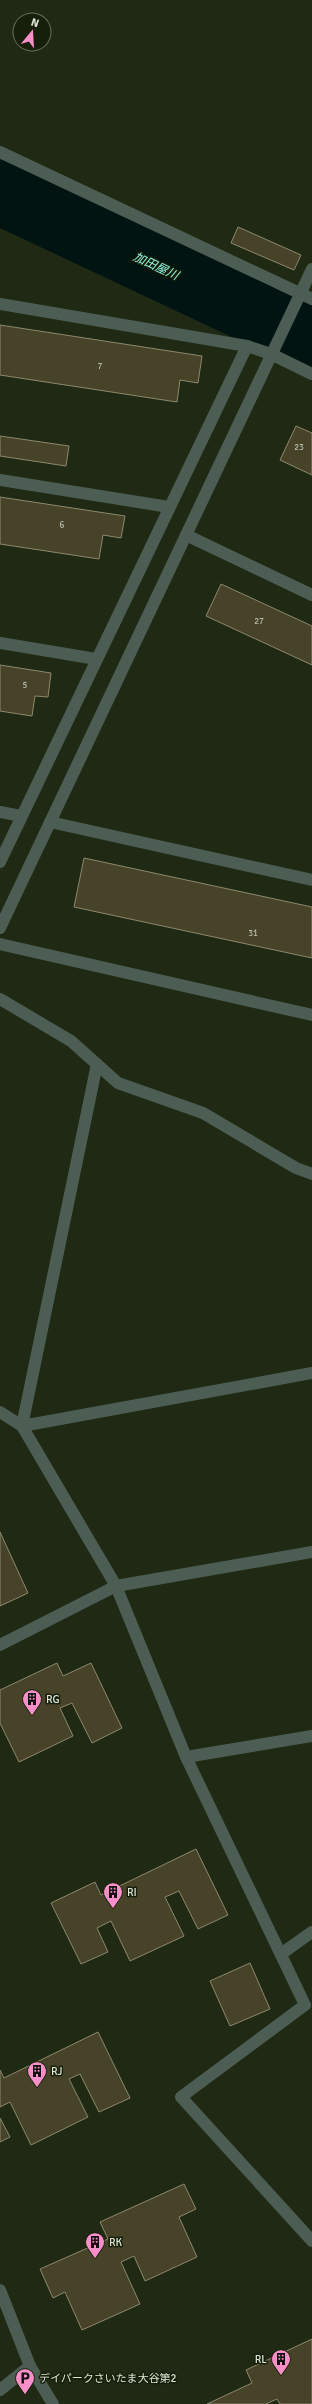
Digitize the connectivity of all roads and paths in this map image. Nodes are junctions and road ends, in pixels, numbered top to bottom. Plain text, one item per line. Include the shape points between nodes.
1 (0, 152) edge
2 (312, 269) edge
3 (300, 294) junction
4 (312, 299) edge
5 (0, 304) edge
6 (247, 346) junction
7 (271, 354) junction
8 (312, 374) edge
9 (0, 480) edge
10 (169, 507) junction
11 (186, 535) junction
12 (312, 595) edge
13 (0, 644) edge
14 (96, 659) junction
15 (0, 812) edge
16 (21, 816) junction
17 (50, 822) junction
18 (0, 862) edge
19 (312, 880) edge
20 (0, 928) edge
21 (0, 944) edge
22 (0, 999) edge
23 (312, 1015) edge
24 (97, 1064) junction
25 (312, 1174) edge
26 (312, 1373) edge
27 (0, 1412) edge
28 (22, 1426) junction
29 (312, 1552) edge
30 (116, 1586) junction
31 (0, 1645) edge
32 (312, 1736) edge
33 (186, 1757) junction
34 (312, 1932) edge
35 (281, 1954) junction
36 (312, 2241) edge
37 (0, 2290) edge
38 (30, 2366) junction
39 (0, 2390) edge
40 (52, 2404) edge

1 - 3 street
2 - 3 street
3 - 4 street
3 - 7 street
5 - 6 street
6 - 7 street
6 - 10 street
7 - 8 street
7 - 11 street
9 - 10 street
10 - 14 street
11 - 12 street
11 - 17 street
13 - 14 street
14 - 16 street
15 - 16 street
16 - 18 street
17 - 19 street
17 - 20 street
21 - 23 street
22 - 24 street via 71,1041
24 - 25 street via 118,1082 203,1113 296,1168
24 - 28 street
26 - 28 street
27 - 28 street
28 - 30 street
29 - 30 street
30 - 31 street
30 - 33 street
32 - 33 street
33 - 35 street
34 - 35 street
35 - 36 street via 305,2005 181,2097
37 - 38 street
38 - 39 street
38 - 40 street

